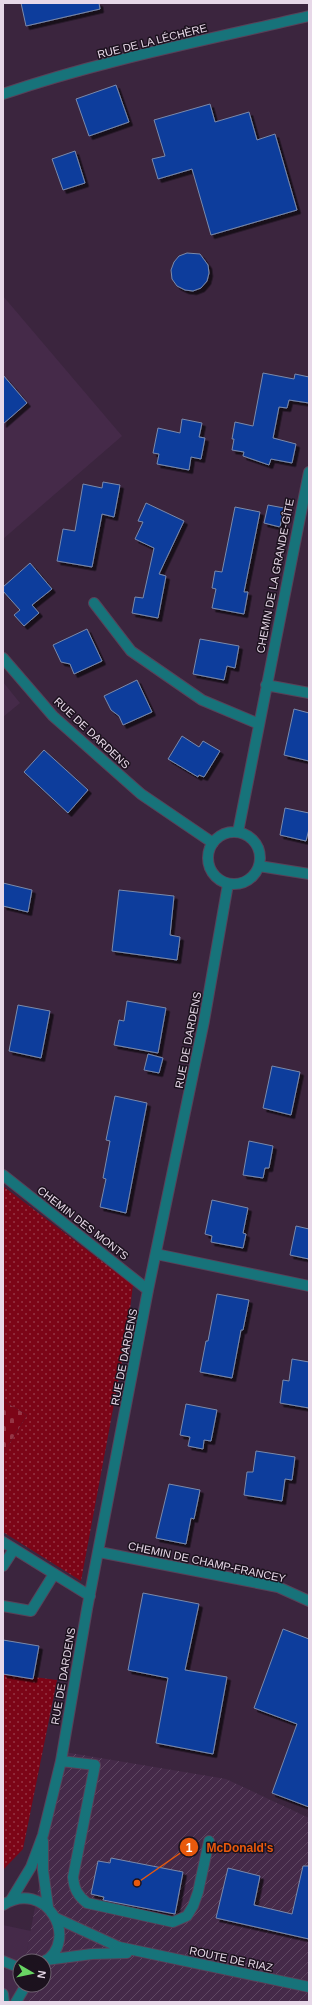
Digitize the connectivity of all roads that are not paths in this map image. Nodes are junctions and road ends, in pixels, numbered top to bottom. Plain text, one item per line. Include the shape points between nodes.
1 (309, 16) edge
2 (3, 94) edge
3 (309, 472) edge
4 (94, 603) dead end
5 (3, 658) edge
6 (266, 686) junction
7 (309, 693) edge
8 (259, 724) junction
9 (238, 832) junction
10 (213, 843) junction
11 (259, 866) junction
12 (309, 874) edge
13 (228, 884) junction
14 (3, 1175) edge
15 (156, 1254) junction
16 (309, 1286) edge
17 (148, 1290) junction
18 (3, 1542) edge
19 (14, 1549) junction
20 (99, 1552) junction
21 (3, 1566) edge
22 (54, 1574) junction
23 (90, 1596) junction
24 (309, 1600) edge
25 (3, 1606) edge
26 (60, 1761) junction
27 (43, 1835) junction
28 (209, 1841) dead end
29 (7, 1902) edge
30 (48, 1907) junction
31 (56, 1918) junction
32 (52, 1954) edge
33 (149, 1954) junction
34 (52, 1960) edge
35 (309, 1987) edge
36 (21, 1993) edge
37 (3, 1994) edge
38 (4, 2002) edge
39 (16, 2002) edge

1 - 2 street, RUE DE LA LÉCHÈRE via 57,77
3 - 6 street, CHEMIN DE LA GRANDE-GÎTE
4 - 8 street via 131,651 202,700
5 - 10 street, RUE DE DARDENS via 53,716 141,794
6 - 7 street
6 - 8 street, CHEMIN DE LA GRANDE-GÎTE
8 - 9 street, CHEMIN DE LA GRANDE-GÎTE
9 - 10 street via 220,836
9 - 11 street via 248,836 256,844 260,855
10 - 13 street via 208,856 210,868 217,878
11 - 12 street
11 - 13 street via 255,875 247,882 238,885
13 - 15 street, RUE DE DARDENS via 204,1022
14 - 17 street, CHEMIN DES MONTS
15 - 16 street
15 - 17 street, RUE DE DARDENS
17 - 20 street, RUE DE DARDENS
18 - 19 street
19 - 21 street
19 - 22 street
20 - 23 street, RUE DE DARDENS
20 - 24 street, CHEMIN DE CHAMP-FRANCEY via 278,1587
22 - 23 street
22 - 25 street via 31,1611
23 - 26 street, RUE DE DARDENS
26 - 27 street, RUE DE DARDENS
26 - 28 street via 95,1765 73,1878 80,1898 88,1903 173,1922 187,1916 198,1892
27 - 29 street, RUE DE DARDENS via 31,1867
27 - 30 street, RUE DE DARDENS via 43,1870
29 - 30 street via 30,1898
30 - 31 street
31 - 32 street via 59,1929 58,1941
31 - 33 street, ROUTE DE RIAZ via 119,1947
33 - 34 street, ROUTE DE RIAZ via 118,1952
33 - 35 street, ROUTE DE RIAZ
36 - 39 street
37 - 38 street

